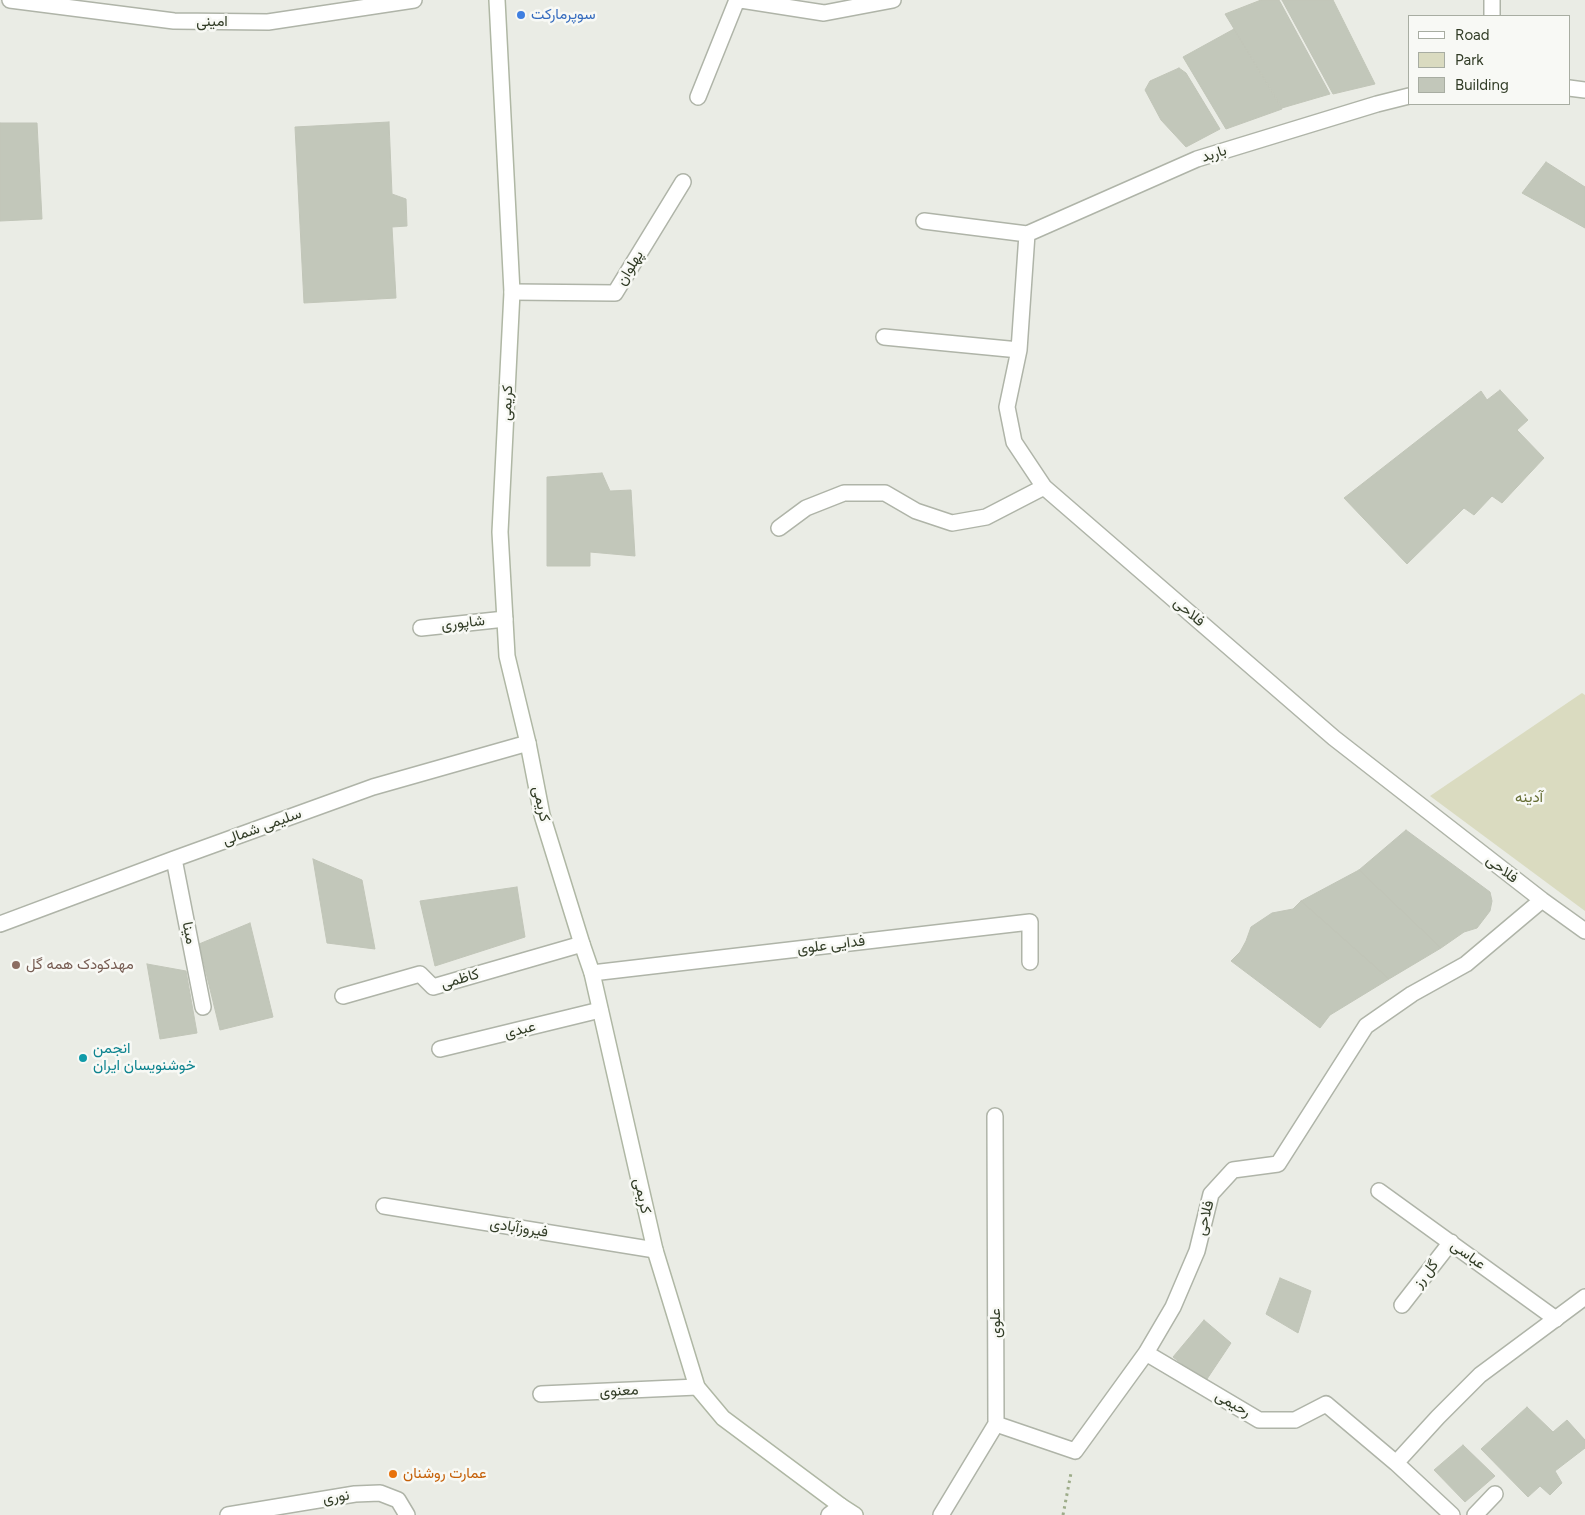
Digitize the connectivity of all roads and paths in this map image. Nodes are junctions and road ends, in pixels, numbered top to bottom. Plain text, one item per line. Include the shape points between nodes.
1 (10, 0) edge
2 (414, 0) edge
3 (498, 0) edge
4 (737, 0) edge
5 (741, 0) edge
6 (893, 0) edge
7 (1492, 0) edge
8 (1492, 15) edge
9 (1570, 88) edge
10 (1585, 90) edge
11 (1408, 96) edge
12 (698, 98) dead end
13 (683, 182) dead end
14 (924, 221) dead end
15 (1028, 234) junction
16 (512, 292) junction
17 (884, 337) dead end
18 (1019, 350) junction
19 (1044, 487) junction
20 (780, 528) dead end
21 (505, 619) junction
22 (421, 628) dead end
23 (528, 743) junction
24 (174, 859) junction
25 (1542, 900) junction
26 (1, 920) edge
27 (1585, 931) edge
28 (582, 944) junction
29 (1030, 962) dead end
30 (592, 973) junction
31 (343, 996) dead end
32 (203, 1007) dead end
33 (600, 1010) junction
34 (440, 1049) dead end
35 (995, 1116) dead end
36 (1380, 1191) dead end
37 (384, 1206) dead end
38 (1451, 1242) junction
39 (654, 1250) junction
40 (1585, 1297) edge
41 (1402, 1305) dead end
42 (1556, 1319) junction
43 (1146, 1353) junction
44 (696, 1388) junction
45 (541, 1394) dead end
46 (996, 1424) junction
47 (1075, 1451) junction
48 (1396, 1463) junction
49 (1495, 1494) dead end
50 (835, 1511) edge
51 (228, 1515) edge
52 (407, 1515) edge
53 (855, 1515) edge
54 (941, 1515) edge
55 (1063, 1515) edge
56 (1452, 1515) edge
57 (1474, 1515) edge

1 - 2 street, امینی via 174,21 258,22
3 - 16 street, کریمی
4 - 12 street
5 - 6 street via 824,13
7 - 8 street
9 - 10 street
11 - 15 street, باربد via 1197,159
13 - 16 street, پهلوان via 615,293
14 - 15 street
15 - 18 street, فلاحی
16 - 21 street, کریمی via 500,532
17 - 18 street
18 - 19 street, فلاحی via 1009,416 1014,442
19 - 20 street via 986,517 952,523 916,511 886,493 844,493 806,508
19 - 25 street, فلاحی via 1334,738
21 - 22 street, شاپوری
21 - 23 street, کریمی via 507,656
23 - 24 street, سلیمی شمالی via 373,787
23 - 28 street, کریمی via 542,815
24 - 26 street, سلیمی شمالی
24 - 32 street, مینا
25 - 27 street, فلاحی
25 - 43 street, فلاحی via 1466,964 1412,994 1366,1026 1278,1164 1233,1170 1211,1194 1197,1251 1173,1307
28 - 30 street, کریمی
28 - 31 street, کاظمی via 434,987 420,974
29 - 30 street, فدایی علوی via 1030,922
30 - 33 street, کریمی
33 - 34 street, عبدی
33 - 39 street, کریمی
35 - 46 street, علوی
36 - 38 street, عباسی
37 - 39 street, فیروزآبادی
38 - 41 street, گل رز
38 - 42 street, عباسی
39 - 44 street, کریمی
40 - 42 street
42 - 48 street via 1480,1375
43 - 47 street, فلاحی
43 - 48 street, رحیمی via 1259,1420 1295,1420 1326,1404
44 - 45 street, معنوی
44 - 50 street, کریمی via 723,1418
46 - 47 street
46 - 54 street
47 - 55 path
48 - 56 street, رحیمی
49 - 57 street
50 - 53 street, کریمی
51 - 52 street, نوری via 355,1494 380,1493 398,1500

